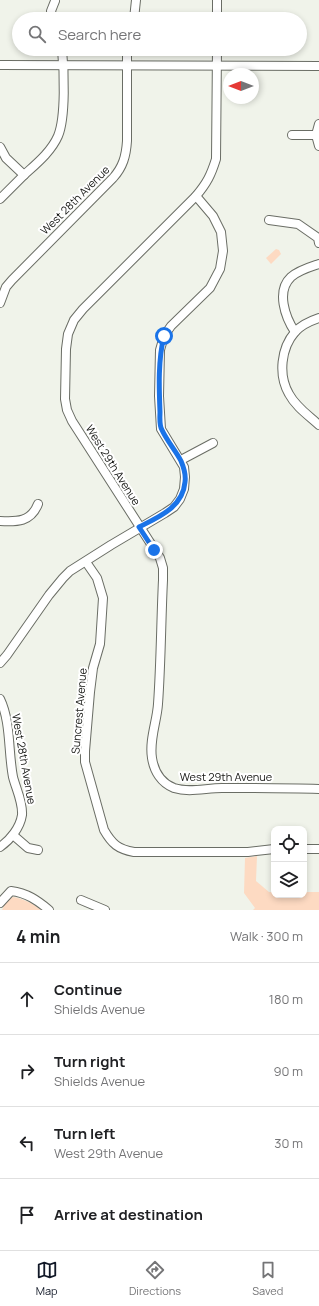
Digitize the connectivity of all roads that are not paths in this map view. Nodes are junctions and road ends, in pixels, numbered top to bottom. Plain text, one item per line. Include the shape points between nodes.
1 (136, 0) edge
2 (217, 0) edge
3 (55, 1) dead end
4 (52, 12) edge
5 (135, 12) edge
6 (217, 12) edge
7 (62, 56) edge
8 (128, 56) edge
9 (217, 56) edge
10 (0, 65) edge
11 (63, 65) junction
12 (216, 65) junction
13 (127, 66) junction
14 (319, 66) edge
15 (319, 124) edge
16 (292, 135) dead end
17 (316, 135) junction
18 (319, 146) edge
19 (0, 147) edge
20 (24, 175) junction
21 (196, 196) junction
22 (0, 199) edge
23 (269, 220) dead end
24 (319, 243) edge
25 (319, 264) edge
26 (0, 303) edge
27 (319, 318) edge
28 (295, 332) junction
29 (319, 425) edge
30 (213, 443) dead end
31 (181, 460) junction
32 (38, 504) dead end
33 (0, 522) edge
34 (139, 527) junction
35 (86, 562) junction
36 (0, 663) edge
37 (0, 698) edge
38 (319, 789) edge
39 (13, 835) junction
40 (0, 847) edge
41 (271, 849) edge
42 (307, 849) edge
43 (319, 849) edge
44 (38, 850) dead end
45 (82, 900) dead end
46 (0, 903) edge
47 (49, 910) edge
48 (105, 910) edge

1 - 5 street
2 - 6 street
3 - 4 street
7 - 11 street
8 - 13 street, West 28th Avenue
9 - 12 street, West 29th Avenue
10 - 11 street
11 - 13 street
11 - 20 street via 63,112 58,136 47,154
12 - 13 street
12 - 14 street
12 - 21 street, West 29th Avenue via 216,159 212,174
13 - 26 street, West 28th Avenue via 127,141 121,167 12,280 6,287
15 - 17 street
16 - 17 street
17 - 18 street
19 - 20 street via 6,158
20 - 22 street
21 - 31 street via 213,216 221,232 223,250 220,269 210,288 171,326 164,336 160,350 161,429
21 - 34 street, West 29th Avenue via 83,309 74,320 68,334 65,399 67,410
23 - 24 street via 298,224 318,238
25 - 28 street via 290,278 284,289 283,301
27 - 28 street via 307,322
28 - 29 street via 284,354 284,381 293,400
30 - 31 street
31 - 34 street via 185,477 180,499 174,507
32 - 33 street via 34,513 20,521
34 - 35 street
34 - 38 street, West 29th Avenue via 160,558 164,580 158,704 151,745 151,757 158,776 166,784 182,790
35 - 36 street via 70,571 56,586
35 - 41 street, Suncrest Avenue via 97,578 103,598 100,644 93,668 84,751 104,830 109,839 116,846 134,852 248,852
37 - 39 street, West 28th Avenue via 5,714 13,776 22,807 20,824
39 - 40 street
39 - 44 street via 28,848
42 - 43 street
45 - 48 street
46 - 47 street via 11,891 22,892

